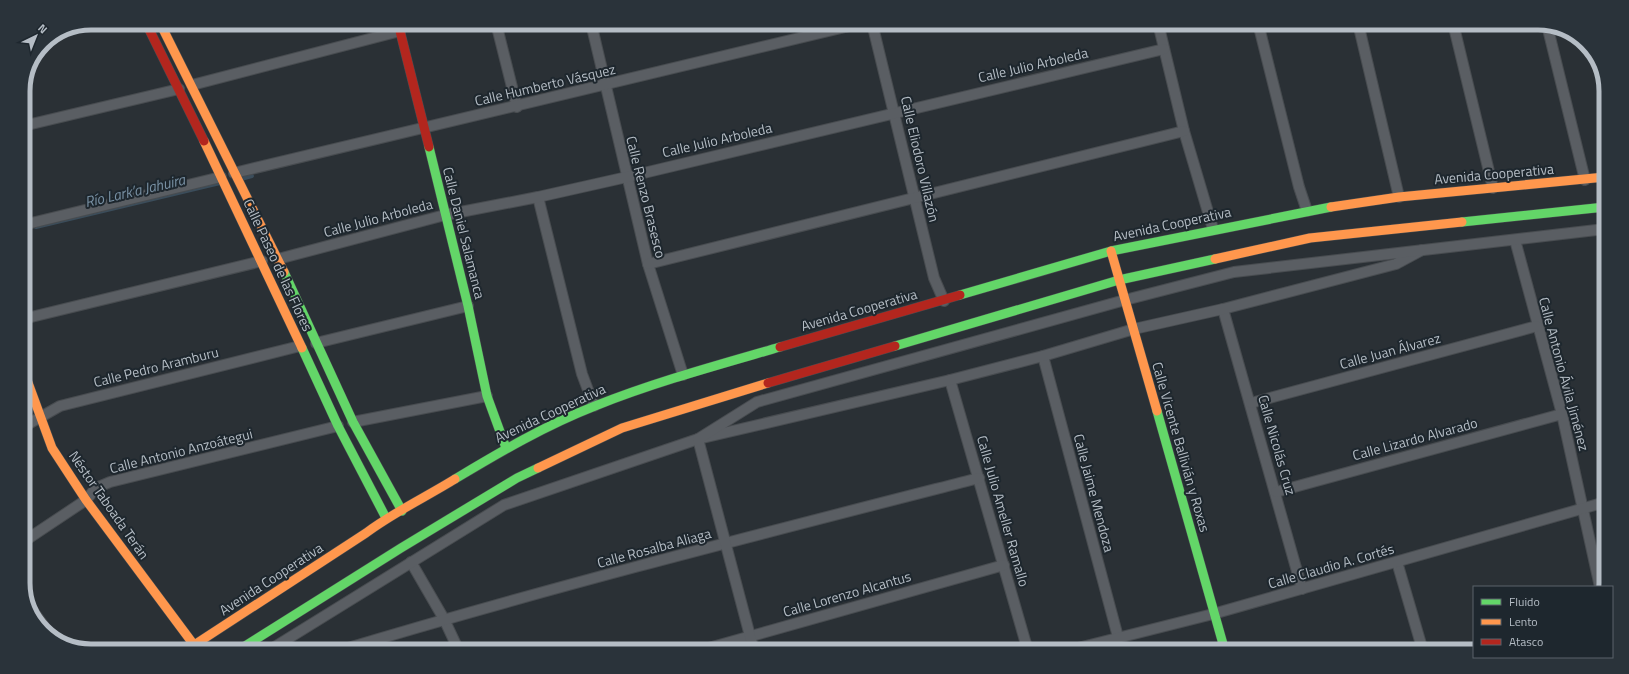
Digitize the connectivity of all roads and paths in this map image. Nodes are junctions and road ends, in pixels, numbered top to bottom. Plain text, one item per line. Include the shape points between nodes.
1 (150, 30) edge
2 (164, 30) edge
3 (388, 30) edge
4 (400, 30) edge
5 (498, 30) edge
6 (593, 30) edge
7 (833, 30) edge
8 (874, 30) edge
9 (1160, 30) edge
10 (1260, 30) edge
11 (1360, 30) edge
12 (1455, 30) edge
13 (1547, 31) edge
14 (1164, 49) junction
15 (192, 85) junction
16 (605, 85) junction
17 (179, 89) junction
18 (516, 107) junction
19 (896, 112) junction
20 (30, 124) edge
21 (422, 127) junction
22 (1184, 131) junction
23 (234, 173) junction
24 (627, 176) junction
25 (221, 177) junction
26 (1599, 178) edge
27 (1585, 180) junction
28 (1493, 188) junction
29 (538, 197) junction
30 (1399, 197) junction
31 (915, 198) junction
32 (1599, 208) edge
33 (1307, 211) junction
34 (445, 215) junction
35 (30, 222) edge
36 (1213, 229) junction
37 (1599, 230) edge
38 (1515, 240) junction
39 (1422, 250) junction
40 (1111, 251) junction
41 (278, 259) junction
42 (262, 262) junction
43 (648, 264) junction
44 (1119, 280) junction
45 (1125, 300) junction
46 (944, 301) junction
47 (468, 306) junction
48 (1223, 309) junction
49 (30, 317) edge
50 (1536, 326) junction
51 (1134, 329) junction
52 (316, 343) junction
53 (300, 346) junction
54 (1044, 356) junction
55 (683, 375) junction
56 (950, 380) junction
57 (30, 388) edge
58 (487, 396) junction
59 (1251, 403) junction
60 (594, 406) junction
61 (1562, 414) junction
62 (40, 416) junction
63 (30, 422) edge
64 (353, 422) junction
65 (338, 426) junction
66 (698, 439) junction
67 (506, 448) junction
68 (979, 478) junction
69 (1276, 492) junction
70 (86, 500) junction
71 (1599, 504) edge
72 (1583, 508) junction
73 (402, 511) junction
74 (386, 518) junction
75 (30, 537) edge
76 (725, 543) junction
77 (410, 562) junction
78 (1397, 562) junction
79 (1004, 565) junction
80 (1599, 582) edge
81 (1302, 589) junction
82 (1213, 614) junction
83 (444, 619) junction
84 (749, 636) junction
85 (1118, 637) junction
86 (193, 644) edge
87 (196, 644) edge
88 (248, 644) edge
89 (279, 644) edge
90 (361, 644) edge
91 (456, 644) edge
92 (722, 644) edge
93 (752, 644) edge
94 (1026, 644) edge
95 (1092, 644) edge
96 (1223, 644) edge
97 (1421, 644) edge

1 - 17 street, Calle Paseo de las Flores
2 - 15 street, Calle Paseo de las Flores
3 - 15 street
4 - 21 street, Calle Daniel Salamanca
5 - 18 street
6 - 16 street, Calle Renzo Brasesco
7 - 16 street, Calle Humberto Vásquez
8 - 19 street, Calle Eliodoro Villazón
9 - 14 street
10 - 33 street
11 - 30 street
12 - 28 street
13 - 27 street
14 - 19 street, Calle Julio Arboleda
14 - 22 street
15 - 17 street
15 - 23 street, Calle Paseo de las Flores
16 - 18 street, Calle Humberto Vásquez
16 - 24 street, Calle Renzo Brasesco
17 - 20 street
17 - 25 street, Calle Paseo de las Flores
18 - 21 street, Calle Humberto Vásquez
19 - 24 street, Calle Julio Arboleda
19 - 31 street, Calle Eliodoro Villazón
21 - 23 street, Calle Humberto Vásquez
21 - 34 street, Calle Daniel Salamanca
22 - 31 street
22 - 36 street
23 - 25 street
23 - 41 street, Calle Paseo de las Flores
24 - 29 street, Calle Julio Arboleda
24 - 43 street, Calle Renzo Brasesco
25 - 35 street
25 - 42 street, Calle Paseo de las Flores
26 - 27 street, Avenida Cooperativa
27 - 28 street, Avenida Cooperativa
28 - 30 street, Avenida Cooperativa
29 - 34 street, Calle Julio Arboleda
29 - 60 street via 582,374
30 - 33 street, Avenida Cooperativa
31 - 43 street
31 - 46 street, Calle Eliodoro Villazón via 934,278
32 - 44 street via 1310,238
33 - 36 street, Avenida Cooperativa
34 - 41 street, Calle Julio Arboleda
34 - 47 street, Calle Daniel Salamanca
36 - 40 street, Avenida Cooperativa
37 - 38 street
38 - 39 street
38 - 50 street, Calle Antonio Ávila Jiménez
39 - 45 street via 1234,272
39 - 48 street via 1396,264
40 - 44 street, Calle Vicente Ballivián y Roxas
40 - 46 street, Avenida Cooperativa
41 - 42 street
41 - 52 street, Calle Paseo de las Flores
42 - 49 street
42 - 53 street, Calle Paseo de las Flores
43 - 55 street, Calle Renzo Brasesco
44 - 45 street, Calle Vicente Ballivián y Roxas
44 - 88 street via 700,402 622,428 517,478
45 - 51 street, Calle Vicente Ballivián y Roxas
45 - 66 street via 757,402
46 - 55 street, Avenida Cooperativa
47 - 52 street
47 - 58 street, Calle Daniel Salamanca
48 - 51 street
48 - 59 street, Calle Nicolás Cruz
50 - 59 street, Calle Juan Álvarez
50 - 61 street, Calle Antonio Ávila Jiménez
51 - 54 street
51 - 82 street, Calle Vicente Ballivián y Roxas
52 - 53 street
52 - 64 street, Calle Paseo de las Flores
53 - 62 street, Calle Pedro Aramburu via 60,406
53 - 65 street, Calle Paseo de las Flores
54 - 56 street
54 - 85 street, Calle Jaime Mendoza
55 - 60 street, Avenida Cooperativa
56 - 66 street
56 - 68 street, Calle Julio Ameller Ramallo
57 - 62 street, Néstor Taboada Terán
58 - 64 street
58 - 67 street, Calle Daniel Salamanca
59 - 69 street, Calle Nicolás Cruz
60 - 67 street, Avenida Cooperativa
61 - 69 street, Calle Lizardo Alvarado
61 - 72 street, Calle Antonio Ávila Jiménez
62 - 63 street, Calle Pedro Aramburu
62 - 70 street, Néstor Taboada Terán via 52,448
64 - 65 street
64 - 73 street, Calle Paseo de las Flores
65 - 70 street, Calle Antonio Anzoátegui via 110,482 96,488
65 - 74 street, Calle Paseo de las Flores
66 - 76 street
66 - 77 street via 504,505
67 - 73 street, Avenida Cooperativa
68 - 76 street, Calle Rosalba Aliaga
68 - 79 street, Calle Julio Ameller Ramallo
69 - 81 street, Calle Nicolás Cruz
70 - 75 street, Calle Antonio Anzoátegui
70 - 86 street, Néstor Taboada Terán
71 - 72 street, Calle Claudio A. Cortés
72 - 78 street, Calle Claudio A. Cortés
72 - 80 street, Calle Antonio Ávila Jiménez
73 - 74 street, Avenida Cooperativa
74 - 87 street, Avenida Cooperativa
76 - 83 street, Calle Rosalba Aliaga
76 - 84 street
77 - 83 street
77 - 89 street
78 - 81 street, Calle Claudio A. Cortés
78 - 97 street
79 - 84 street, Calle Lorenzo Alcantus
79 - 94 street, Calle Julio Ameller Ramallo
81 - 82 street, Calle Claudio A. Cortés
82 - 85 street, Calle Claudio A. Cortés
82 - 96 street, Calle Vicente Ballivián y Roxas
83 - 90 street, Calle Rosalba Aliaga
83 - 91 street
84 - 92 street, Calle Lorenzo Alcantus
84 - 93 street
85 - 95 street, Calle Claudio A. Cortés

